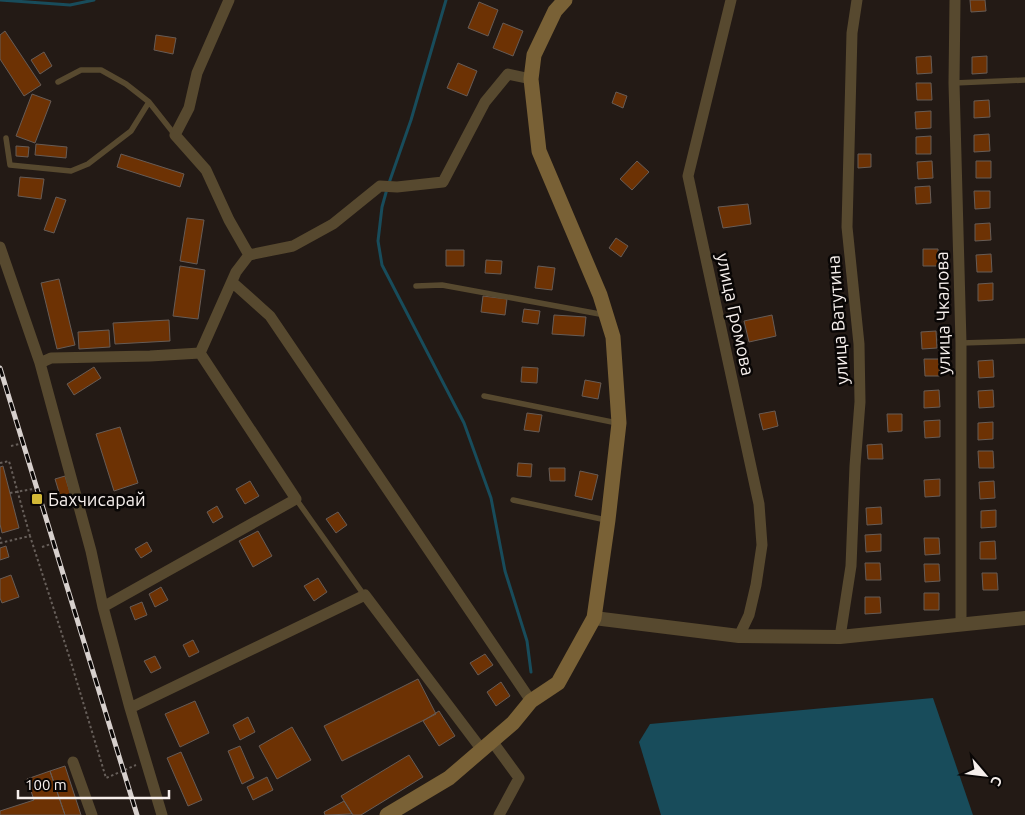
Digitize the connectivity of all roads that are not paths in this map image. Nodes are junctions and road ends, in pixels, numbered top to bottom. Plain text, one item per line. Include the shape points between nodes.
1 (229, 0) edge
2 (566, 0) edge
3 (731, 0) edge
4 (857, 0) edge
5 (955, 0) edge
6 (531, 79) junction
7 (1025, 80) edge
8 (58, 82) dead end
9 (954, 83) junction
10 (149, 102) junction
11 (175, 135) junction
12 (6, 138) dead end
13 (0, 247) edge
14 (249, 255) junction
15 (232, 282) junction
16 (416, 286) dead end
17 (607, 316) junction
18 (1025, 341) edge
19 (961, 343) junction
20 (200, 353) junction
21 (40, 363) junction
22 (484, 396) dead end
23 (619, 423) junction
24 (296, 499) junction
25 (513, 500) dead end
26 (608, 520) junction
27 (365, 595) junction
28 (103, 607) junction
29 (594, 618) junction
30 (1025, 618) edge
31 (961, 625) junction
32 (739, 636) junction
33 (840, 637) junction
34 (531, 701) junction
35 (130, 708) junction
36 (487, 746) junction
37 (73, 762) dead end
38 (92, 815) edge
39 (162, 815) edge
40 (387, 815) edge
41 (499, 815) edge

1 - 11 street via 197,73 189,108
2 - 6 main road via 556,11 534,55
3 - 32 street, улица Громова via 688,176 759,504 762,545 756,585 749,615
4 - 33 street, улица Ватутина via 852,32 847,227 859,344 860,402 851,566
5 - 9 street, улица Чкалова
6 - 14 street via 508,74 485,102 443,182 380,186 333,224 294,246
6 - 17 main road via 539,151
7 - 9 lane
8 - 10 lane via 81,70 101,70
9 - 19 street, улица Чкалова
10 - 11 lane
10 - 12 lane via 131,131 88,164 71,171 10,165
11 - 14 street via 206,170
13 - 21 street
14 - 15 street
15 - 20 street
15 - 34 street via 270,316
16 - 17 lane via 442,285
17 - 23 main road via 614,338
18 - 19 lane
19 - 31 street, улица Чкалова
20 - 21 street via 50,358
20 - 24 street
21 - 28 street
22 - 23 lane
23 - 26 main road
24 - 27 lane
24 - 28 street
25 - 26 lane
26 - 29 main road
27 - 35 street
27 - 36 street
28 - 35 street
29 - 32 street
29 - 34 main road via 558,682
30 - 31 street
31 - 33 street
32 - 33 street
34 - 36 main road via 513,723
35 - 39 street
36 - 40 main road via 449,778
36 - 41 street via 519,778
37 - 38 street

